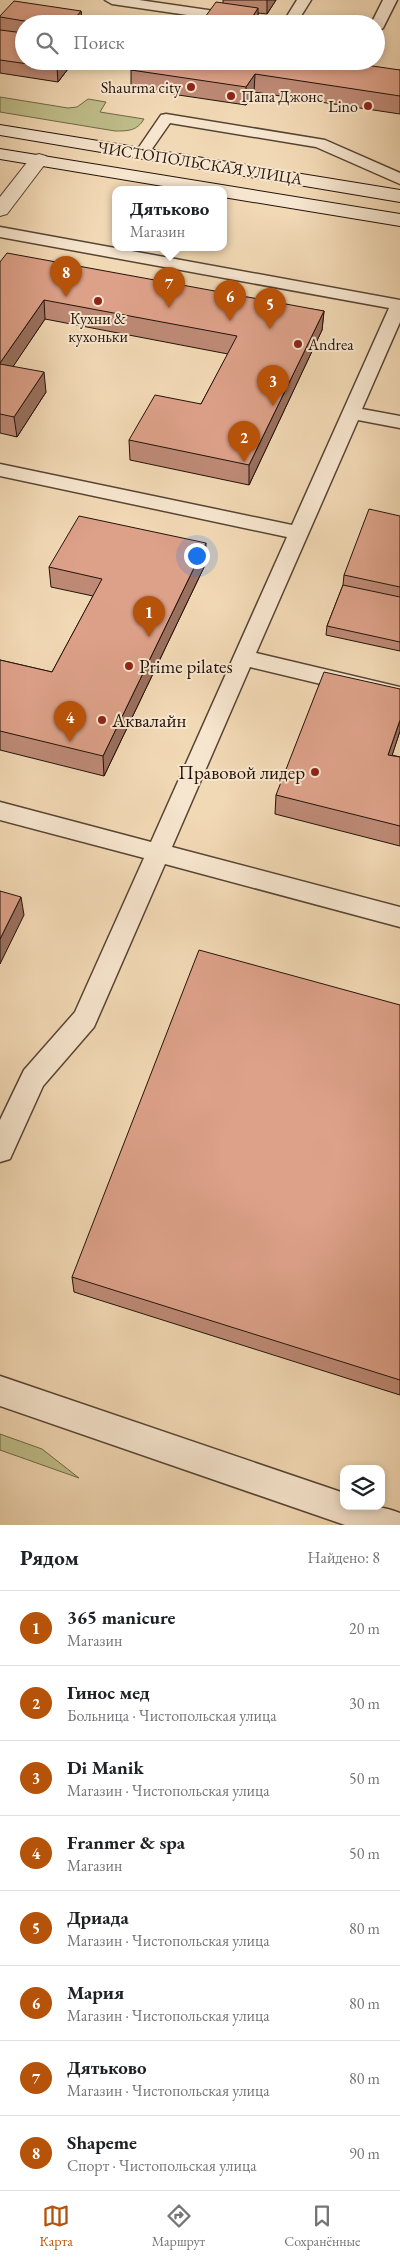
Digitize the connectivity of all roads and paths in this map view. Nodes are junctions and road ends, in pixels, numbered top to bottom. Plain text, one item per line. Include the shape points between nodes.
1 (112, 0) edge
2 (304, 0) edge
3 (390, 0) edge
4 (216, 15) edge
5 (295, 15) edge
6 (382, 15) edge
7 (0, 130) edge
8 (142, 153) junction
9 (0, 154) edge
10 (39, 160) junction
11 (400, 179) edge
12 (196, 186) edge
13 (227, 192) edge
14 (400, 196) edge
15 (0, 210) edge
16 (400, 220) edge
17 (0, 232) edge
18 (400, 305) edge
19 (352, 413) junction
20 (400, 422) edge
21 (0, 470) edge
22 (299, 533) junction
23 (244, 658) junction
24 (400, 695) edge
25 (0, 811) edge
26 (159, 853) junction
27 (400, 917) edge
28 (0, 1150) edge
29 (0, 1391) edge
30 (391, 1525) edge

1 - 4 lane
2 - 5 lane
3 - 6 lane
7 - 8 main road, ЧИСТОПОЛЬСКАЯ УЛИЦА
8 - 11 lane via 166,118 320,142
8 - 14 main road, ЧИСТОПОЛЬСКАЯ УЛИЦА
9 - 10 main road, ЧИСТОПОЛЬСКАЯ УЛИЦА
10 - 12 main road, ЧИСТОПОЛЬСКАЯ УЛИЦА
10 - 15 main road
13 - 16 main road, ЧИСТОПОЛЬСКАЯ УЛИЦА
17 - 18 lane
18 - 19 lane
19 - 20 lane
19 - 22 lane
21 - 22 lane
22 - 23 lane
23 - 24 lane
23 - 26 lane
25 - 26 lane
26 - 27 lane
26 - 28 lane via 85,1019 33,1078
29 - 30 lane

